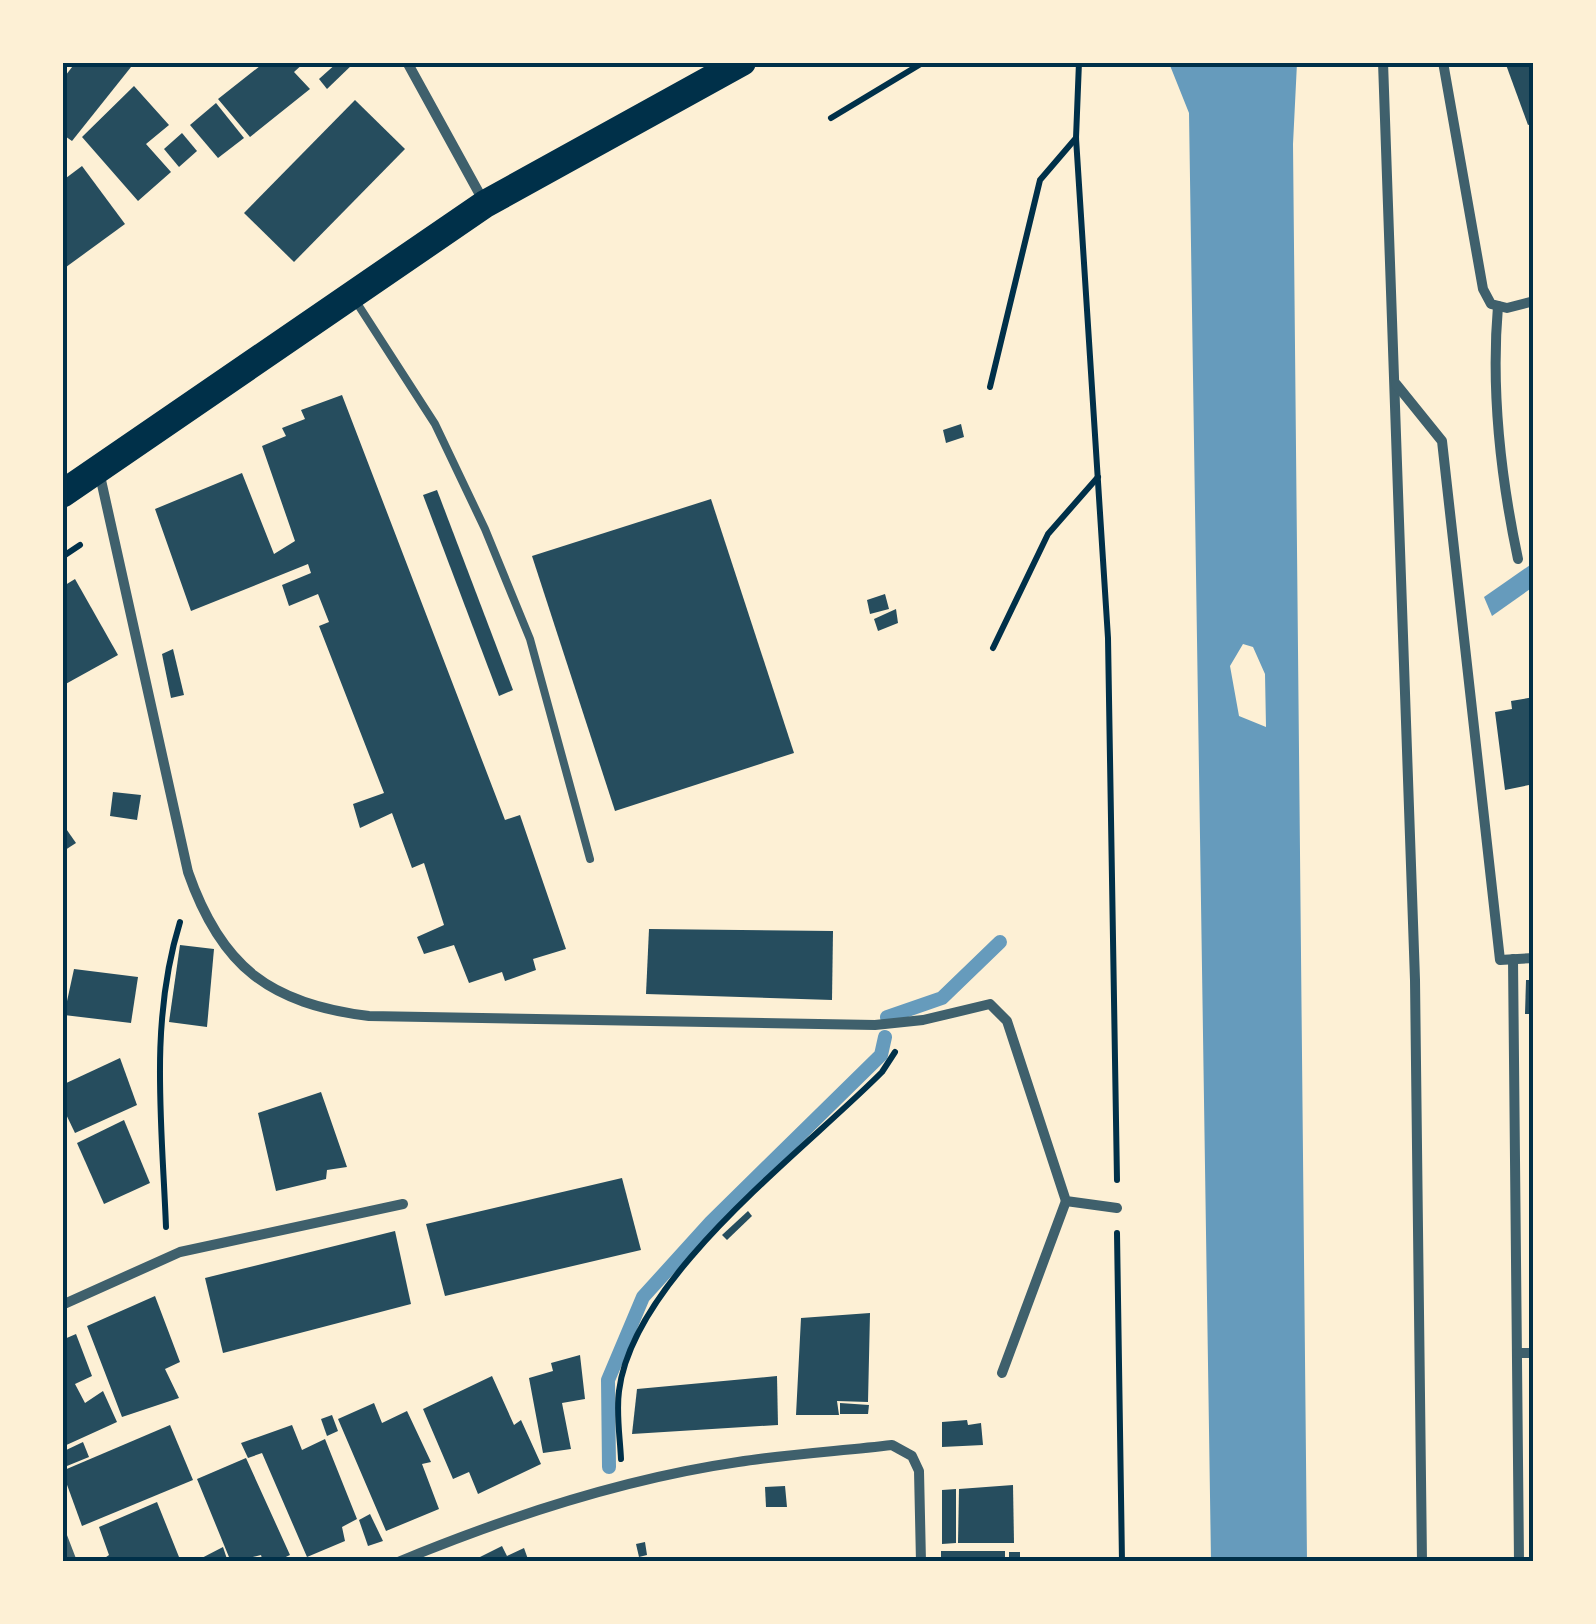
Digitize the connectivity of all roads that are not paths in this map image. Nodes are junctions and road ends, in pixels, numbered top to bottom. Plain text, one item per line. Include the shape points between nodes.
1 (407, 62) edge
2 (742, 62) edge
3 (1383, 62) edge
4 (1443, 62) edge
5 (485, 204) junction
6 (352, 295) junction
7 (1534, 300) edge
8 (1498, 306) junction
9 (1395, 384) junction
10 (99, 468) junction
11 (62, 494) edge
12 (1518, 559) dead end
13 (590, 859) dead end
14 (1534, 958) edge
15 (1513, 959) junction
16 (1066, 1201) junction
17 (404, 1204) dead end
18 (1117, 1208) road end
19 (62, 1305) edge
20 (1517, 1353) junction
21 (1534, 1353) edge
22 (1002, 1373) dead end
23 (1534, 1529) edge
24 (1519, 1530) junction
25 (62, 1536) edge
26 (420, 1557) edge
27 (72, 1562) edge
28 (398, 1562) edge
29 (921, 1562) edge
30 (1422, 1562) edge
31 (1519, 1562) edge

1 - 5 street
2 - 5 highway
3 - 9 street
4 - 8 street via 1483,289
5 - 6 highway
6 - 10 highway
6 - 13 lane via 435,424 485,529 530,639
7 - 8 street
8 - 12 street via 1507,508
9 - 15 street via 1442,441 1500,960
9 - 30 street via 1414,980
10 - 11 highway
10 - 16 street via 192,883 243,966 272,991 327,1011 369,1016 904,1022 990,1004 1007,1021
14 - 15 street
15 - 20 street
16 - 18 street
16 - 22 street
17 - 19 street via 168,1256
20 - 21 street
20 - 24 street
23 - 24 street
24 - 31 street
25 - 27 street
26 - 28 street
26 - 29 street via 498,1520 624,1487 736,1462 892,1446 912,1456 919,1471

